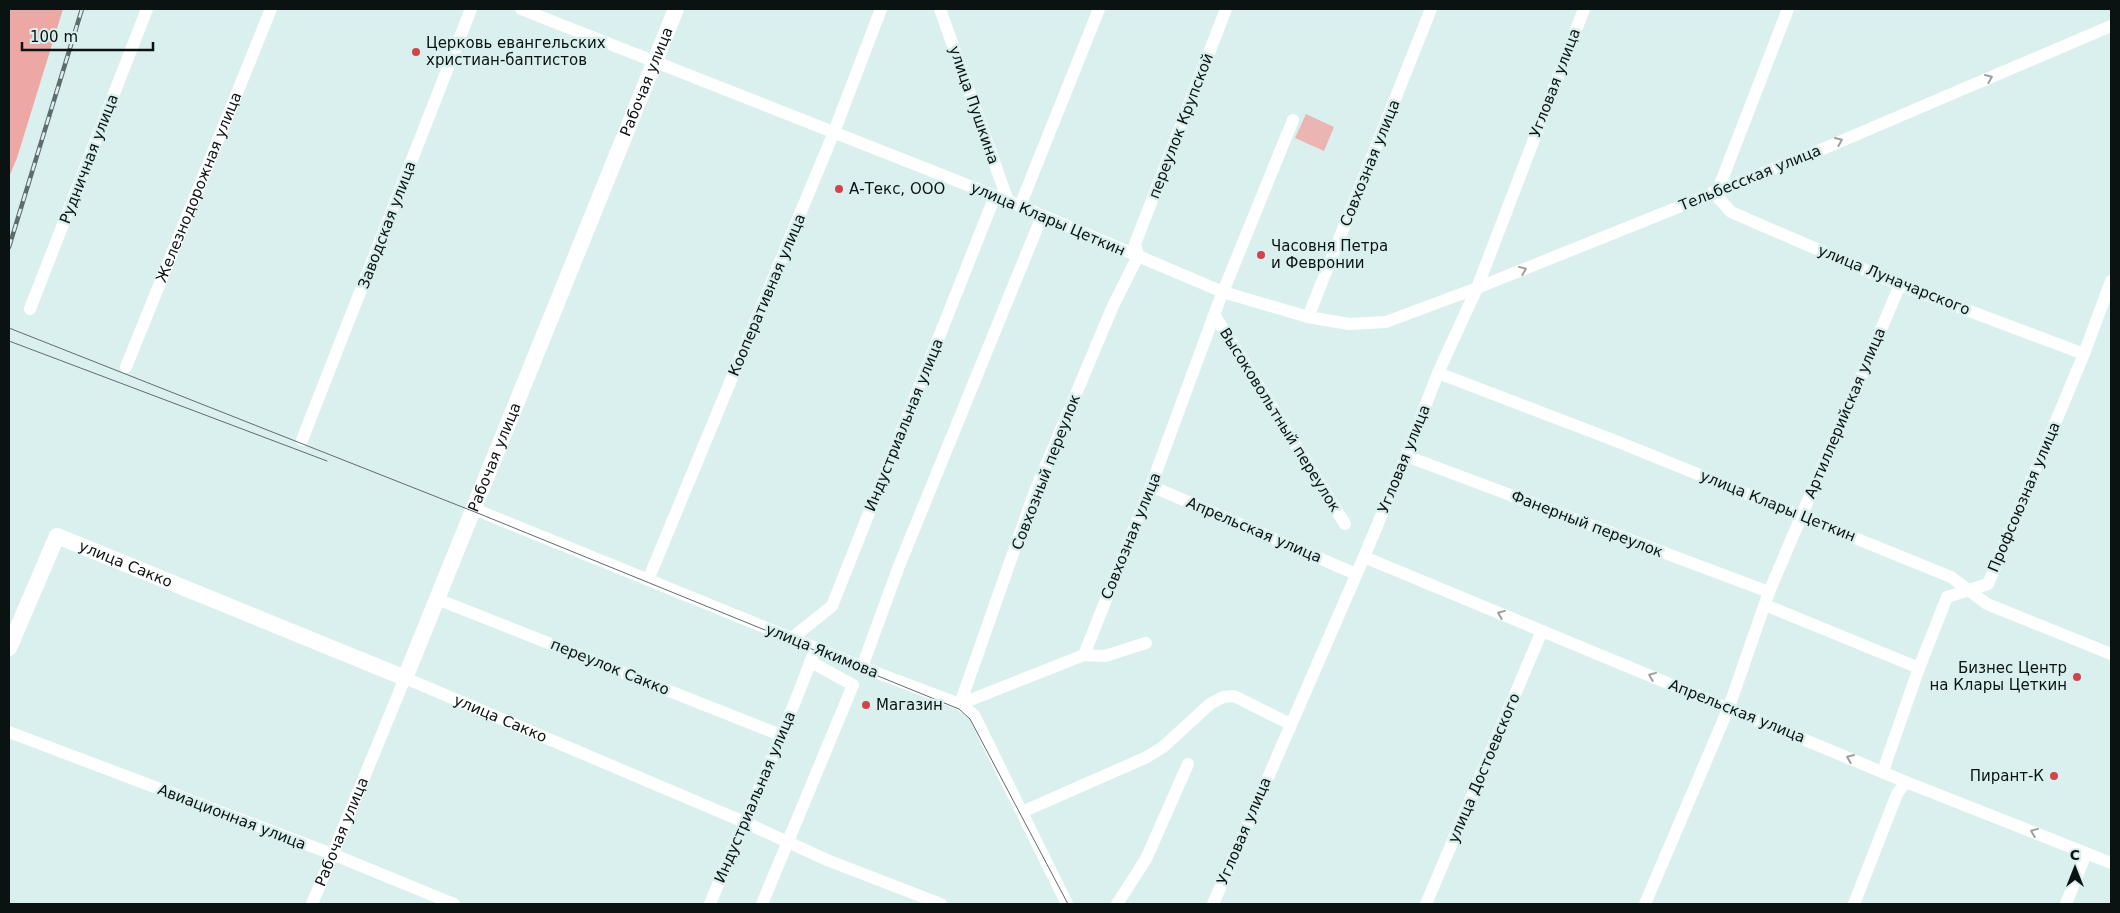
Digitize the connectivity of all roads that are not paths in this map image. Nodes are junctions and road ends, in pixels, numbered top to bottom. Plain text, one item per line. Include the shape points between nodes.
1 (147, 9) edge
2 (271, 9) edge
3 (471, 9) edge
4 (522, 9) edge
5 (676, 9) edge
6 (881, 9) edge
7 (940, 9) edge
8 (1099, 9) edge
9 (1226, 9) edge
10 (1431, 9) edge
11 (1584, 9) edge
12 (1788, 9) edge
13 (2111, 26) edge
14 (655, 62) junction
15 (1293, 120) dead end
16 (834, 132) junction
17 (1716, 191) junction
18 (995, 196) junction
19 (1008, 201) junction
20 (1020, 206) junction
21 (1042, 216) junction
22 (1136, 250) junction
23 (2111, 281) edge
24 (1900, 285) junction
25 (1478, 288) junction
26 (1223, 291) junction
27 (30, 309) dead end
28 (1215, 316) junction
29 (1308, 317) junction
30 (1386, 322) joint
31 (2084, 354) junction
32 (126, 367) dead end
33 (1438, 373) junction
34 (302, 440) dead end
35 (1406, 456) junction
36 (1151, 486) junction
37 (474, 508) junction
38 (1802, 515) junction
39 (1345, 524) dead end
40 (1364, 557) junction
41 (1356, 574) junction
42 (648, 580) junction
43 (1969, 590) junction
44 (437, 599) junction
45 (1767, 599) junction
46 (1542, 631) junction
47 (792, 638) junction
48 (1146, 643) dead end
49 (9, 648) edge
50 (816, 648) junction
51 (2111, 654) edge
52 (1084, 655) junction
53 (811, 662) junction
54 (862, 667) junction
55 (1919, 668) junction
56 (405, 678) junction
57 (960, 704) junction
58 (1729, 707) junction
59 (1290, 724) junction
60 (9, 732) edge
61 (783, 736) junction
62 (1188, 764) dead end
63 (1883, 771) junction
64 (1906, 782) junction
65 (1022, 812) junction
66 (744, 822) junction
67 (788, 842) junction
68 (2086, 853) junction
69 (332, 854) junction
70 (2111, 863) edge
71 (312, 904) edge
72 (454, 904) edge
73 (710, 904) edge
74 (762, 904) edge
75 (941, 904) edge
76 (1067, 904) edge
77 (1117, 904) edge
78 (1213, 904) edge
79 (1426, 904) edge
80 (1645, 904) edge
81 (1854, 904) edge
82 (2066, 904) edge

1 - 27 street, Рудничная улица
2 - 32 street, Железнодорожная улица
3 - 34 street, Заводская улица
4 - 14 street, улица Клары Цеткин
5 - 14 main road, Рабочая улица
6 - 16 street, Кооперативная улица
7 - 19 street, улица Пушкина
8 - 20 street
9 - 22 street, переулок Крупской
10 - 29 street, Совхозная улица
11 - 25 street, Угловая улица
12 - 17 street
17 -> 13 street, Тельбесская улица
14 - 16 street, улица Клары Цеткин
14 - 37 main road, Рабочая улица
15 - 26 street, Совхозная улица
16 - 18 street, улица Клары Цеткин
16 - 42 street, Кооперативная улица
17 - 24 street, улица Луначарского via 1731,212
25 -> 17 street, Тельбесская улица
18 - 19 street, улица Клары Цеткин
18 - 47 street, Индустриальная улица via 832,606
19 - 20 street, улица Клары Цеткин
20 - 21 street, улица Клары Цеткин
21 - 22 street, улица Клары Цеткин
21 - 54 street via 899,566
22 - 26 street, улица Клары Цеткин
22 - 57 street, Совхозный переулок via 1036,491
23 - 31 street, Профсоюзная улица
24 - 31 street, улица Луначарского
24 - 38 street, Артиллерийская улица
25 - 30 street, Тельбесская улица
25 - 33 street, Угловая улица
26 - 28 street, Совхозная улица
26 - 29 street, улица Клары Цеткин
28 - 36 street, Совхозная улица
28 - 39 street, Высоковольтный переулок
29 - 30 street, улица Клары Цеткин via 1349,324
31 - 43 street, Профсоюзная улица via 1988,584
33 - 35 street, Угловая улица
33 - 38 street, улица Клары Цеткин
35 - 40 street, Угловая улица
35 - 45 street, Фанерный переулок
36 - 41 street, Апрельская улица
36 - 52 street, Совхозная улица
37 - 42 street, улица Якимова
37 - 44 main road, Рабочая улица
38 - 43 street, улица Клары Цеткин via 1951,577
38 - 45 street, Артиллерийская улица
40 - 41 street, Угловая улица
46 -> 40 street, Апрельская улица
41 - 59 street, Угловая улица
42 - 47 street, улица Якимова
43 - 51 street, улица Клары Цеткин via 1987,604
43 - 55 street, Профсоюзная улица via 1947,597
44 - 56 main road, Рабочая улица
44 - 61 street, переулок Сакко
45 - 55 street, Фанерный переулок
45 - 58 street, Артиллерийская улица
58 -> 46 street, Апрельская улица
46 - 79 street, улица Достоевского
47 - 50 street, улица Якимова
48 - 52 street via 1105,656
49 - 56 main road, улица Сакко via 58,536
50 - 53 street, Индустриальная улица
50 - 54 street, улица Якимова
52 - 57 street
53 - 61 street, Индустриальная улица
53 - 67 street via 853,685
54 - 57 street, улица Якимова
55 - 63 street, Профсоюзная улица
56 - 66 street, улица Сакко
56 - 69 street, Рабочая улица
57 - 65 street, улица Якимова via 974,715
63 -> 58 street, Апрельская улица
58 - 80 street, Артиллерийская улица
59 - 65 street via 1234,696 1223,697 1210,704 1147,757
59 - 78 street, Угловая улица
60 - 69 street, Авиационная улица
61 - 66 street, Индустриальная улица
62 - 77 street via 1146,859
63 - 64 street, Апрельская улица
68 -> 64 street, Апрельская улица
64 - 81 street via 1896,794
65 - 76 street, улица Якимова
66 - 67 street, улица Сакко
66 - 73 street, Индустриальная улица
67 - 74 street
67 - 75 street, улица Сакко
68 - 70 street, Апрельская улица
68 - 82 street
69 - 71 street, Рабочая улица
69 - 72 street, Авиационная улица

